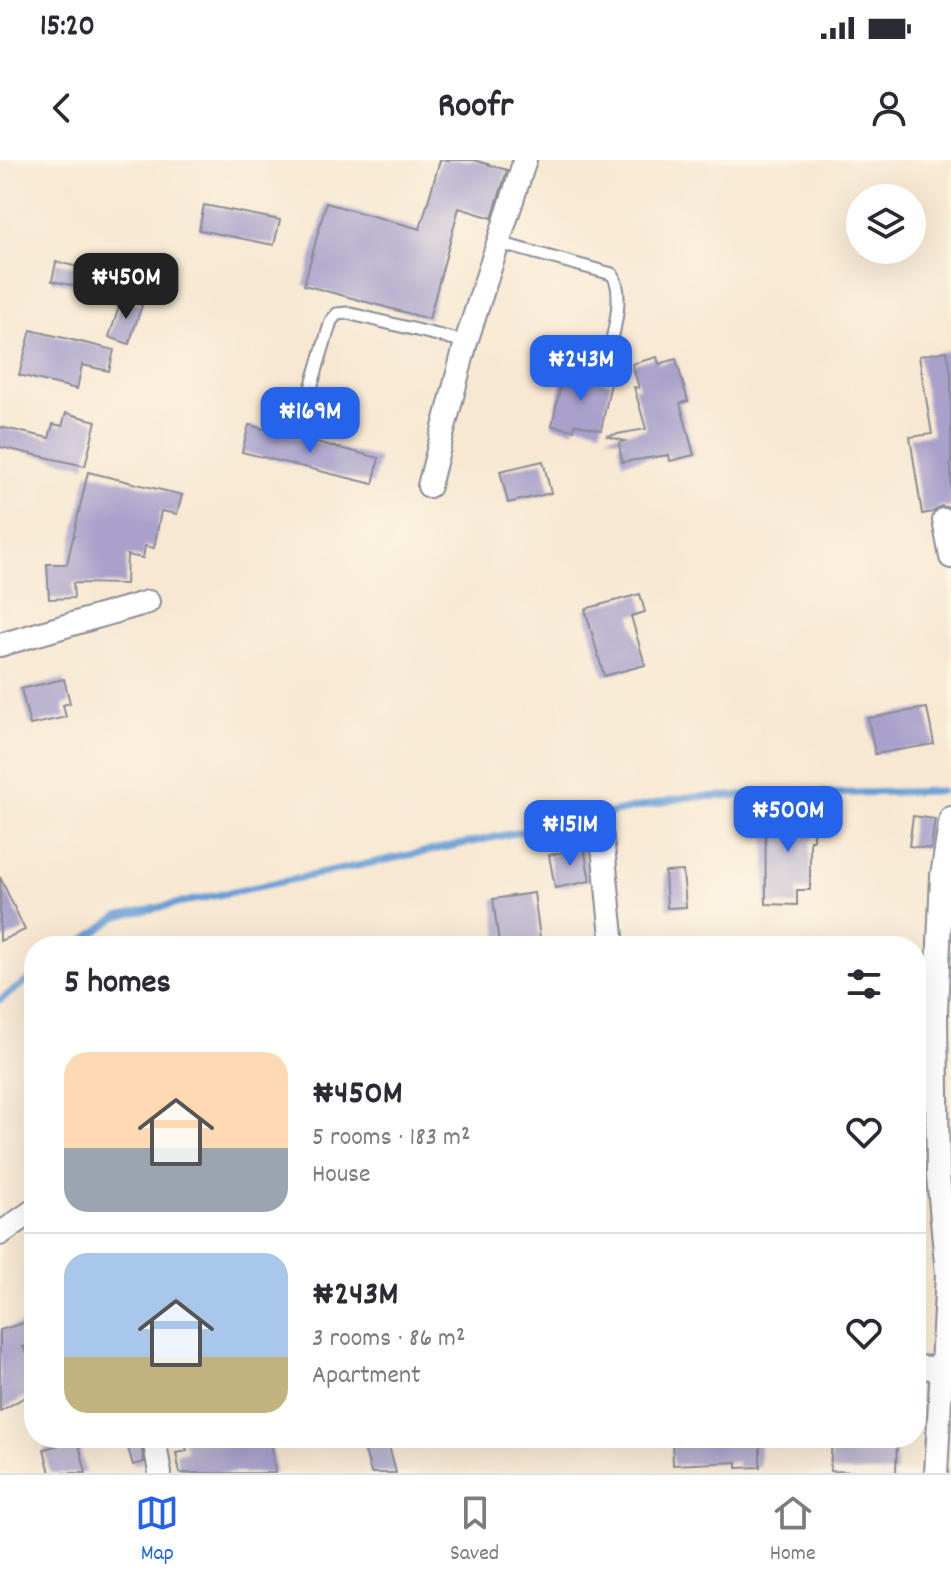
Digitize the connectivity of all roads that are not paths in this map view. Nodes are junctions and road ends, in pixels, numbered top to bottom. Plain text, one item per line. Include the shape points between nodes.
1 (525, 160) edge
2 (499, 243) junction
3 (466, 342) junction
4 (605, 369) dead end
5 (299, 428) dead end
6 (429, 486) dead end
7 (944, 520) dead end
8 (951, 557) edge
9 (148, 602) dead end
10 (0, 645) edge
11 (951, 818) edge
12 (602, 837) dead end
13 (612, 936) edge
14 (944, 1176) edge
15 (24, 1217) edge
16 (0, 1234) edge
17 (926, 1368) edge
18 (946, 1370) edge
19 (156, 1448) edge
20 (160, 1473) edge
21 (936, 1473) edge

1 - 2 street
2 - 3 street
2 - 4 lane via 612,274 618,288 617,310
3 - 5 lane via 337,314
3 - 6 street
7 - 8 street
9 - 10 street
11 - 14 street via 942,876 936,1011
12 - 13 street
14 - 18 street
15 - 16 street
17 - 18 street
18 - 21 street
19 - 20 street

